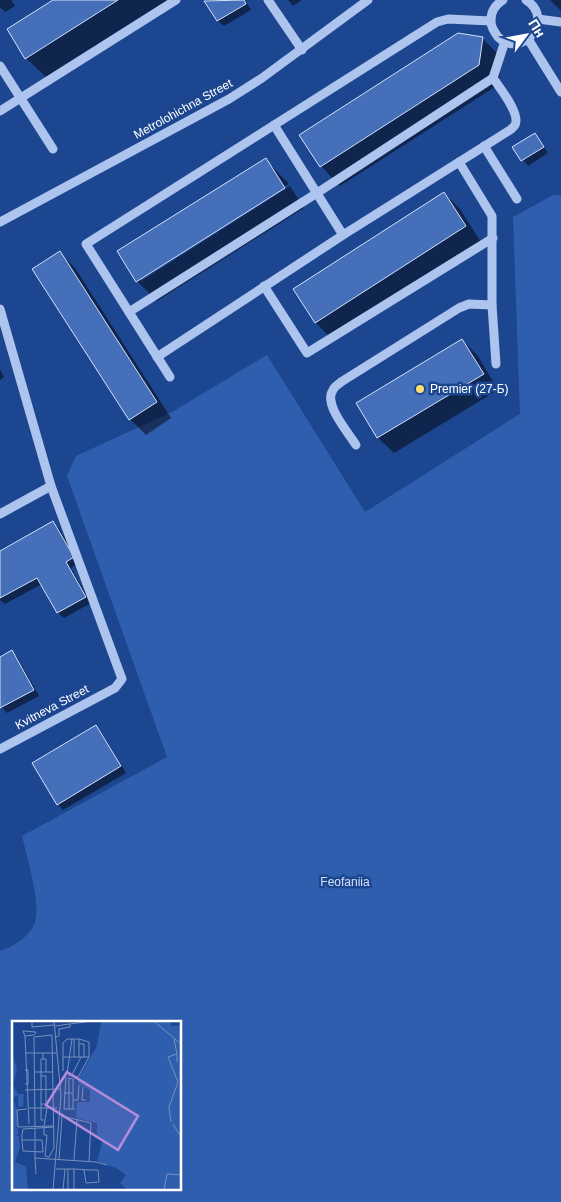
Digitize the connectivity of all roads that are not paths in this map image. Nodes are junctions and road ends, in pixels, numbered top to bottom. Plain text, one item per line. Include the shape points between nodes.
1 (176, 0) edge
2 (268, 0) edge
3 (368, 0) edge
4 (526, 0) edge
5 (498, 2) edge
6 (538, 19) junction
7 (491, 21) junction
8 (561, 22) edge
9 (528, 40) junction
10 (505, 41) junction
11 (302, 50) junction
12 (0, 66) edge
13 (493, 78) junction
14 (561, 90) edge
15 (20, 98) junction
16 (0, 111) edge
17 (274, 125) junction
18 (484, 146) junction
19 (53, 149) dead end
20 (459, 162) junction
21 (317, 193) junction
22 (517, 199) dead end
23 (0, 222) edge
24 (343, 235) junction
25 (493, 238) junction
26 (264, 286) junction
27 (492, 305) junction
28 (0, 310) edge
29 (129, 312) junction
30 (157, 357) junction
31 (496, 364) dead end
32 (170, 377) dead end
33 (356, 445) dead end
34 (51, 486) junction
35 (0, 514) edge
36 (0, 749) edge

1 - 15 street
2 - 11 street
3 - 11 street, Metrolohichna Street
4 - 6 street via 534,7
5 - 7 street
6 - 8 street
6 - 9 street via 536,30
7 - 10 street via 496,34
7 - 17 street via 448,19 437,22
9 - 10 street via 517,44
9 - 14 street
10 - 13 street
11 - 23 street, Metrolohichna Street via 229,99
12 - 15 street
13 - 18 street via 517,118 510,130
13 - 21 street
15 - 16 street
15 - 19 street
17 - 21 street
17 - 29 street via 86,244
18 - 20 street
18 - 22 street
20 - 24 street
20 - 25 street via 492,216
21 - 24 street
21 - 29 street
24 - 26 street
25 - 26 street via 307,352
25 - 27 street
26 - 30 street
27 - 31 street
27 - 33 street via 469,304 460,308 333,389 329,399 333,410
28 - 34 street
29 - 30 street
30 - 32 street
34 - 35 street
34 - 36 street, Kvitneva Street via 122,679 115,688

